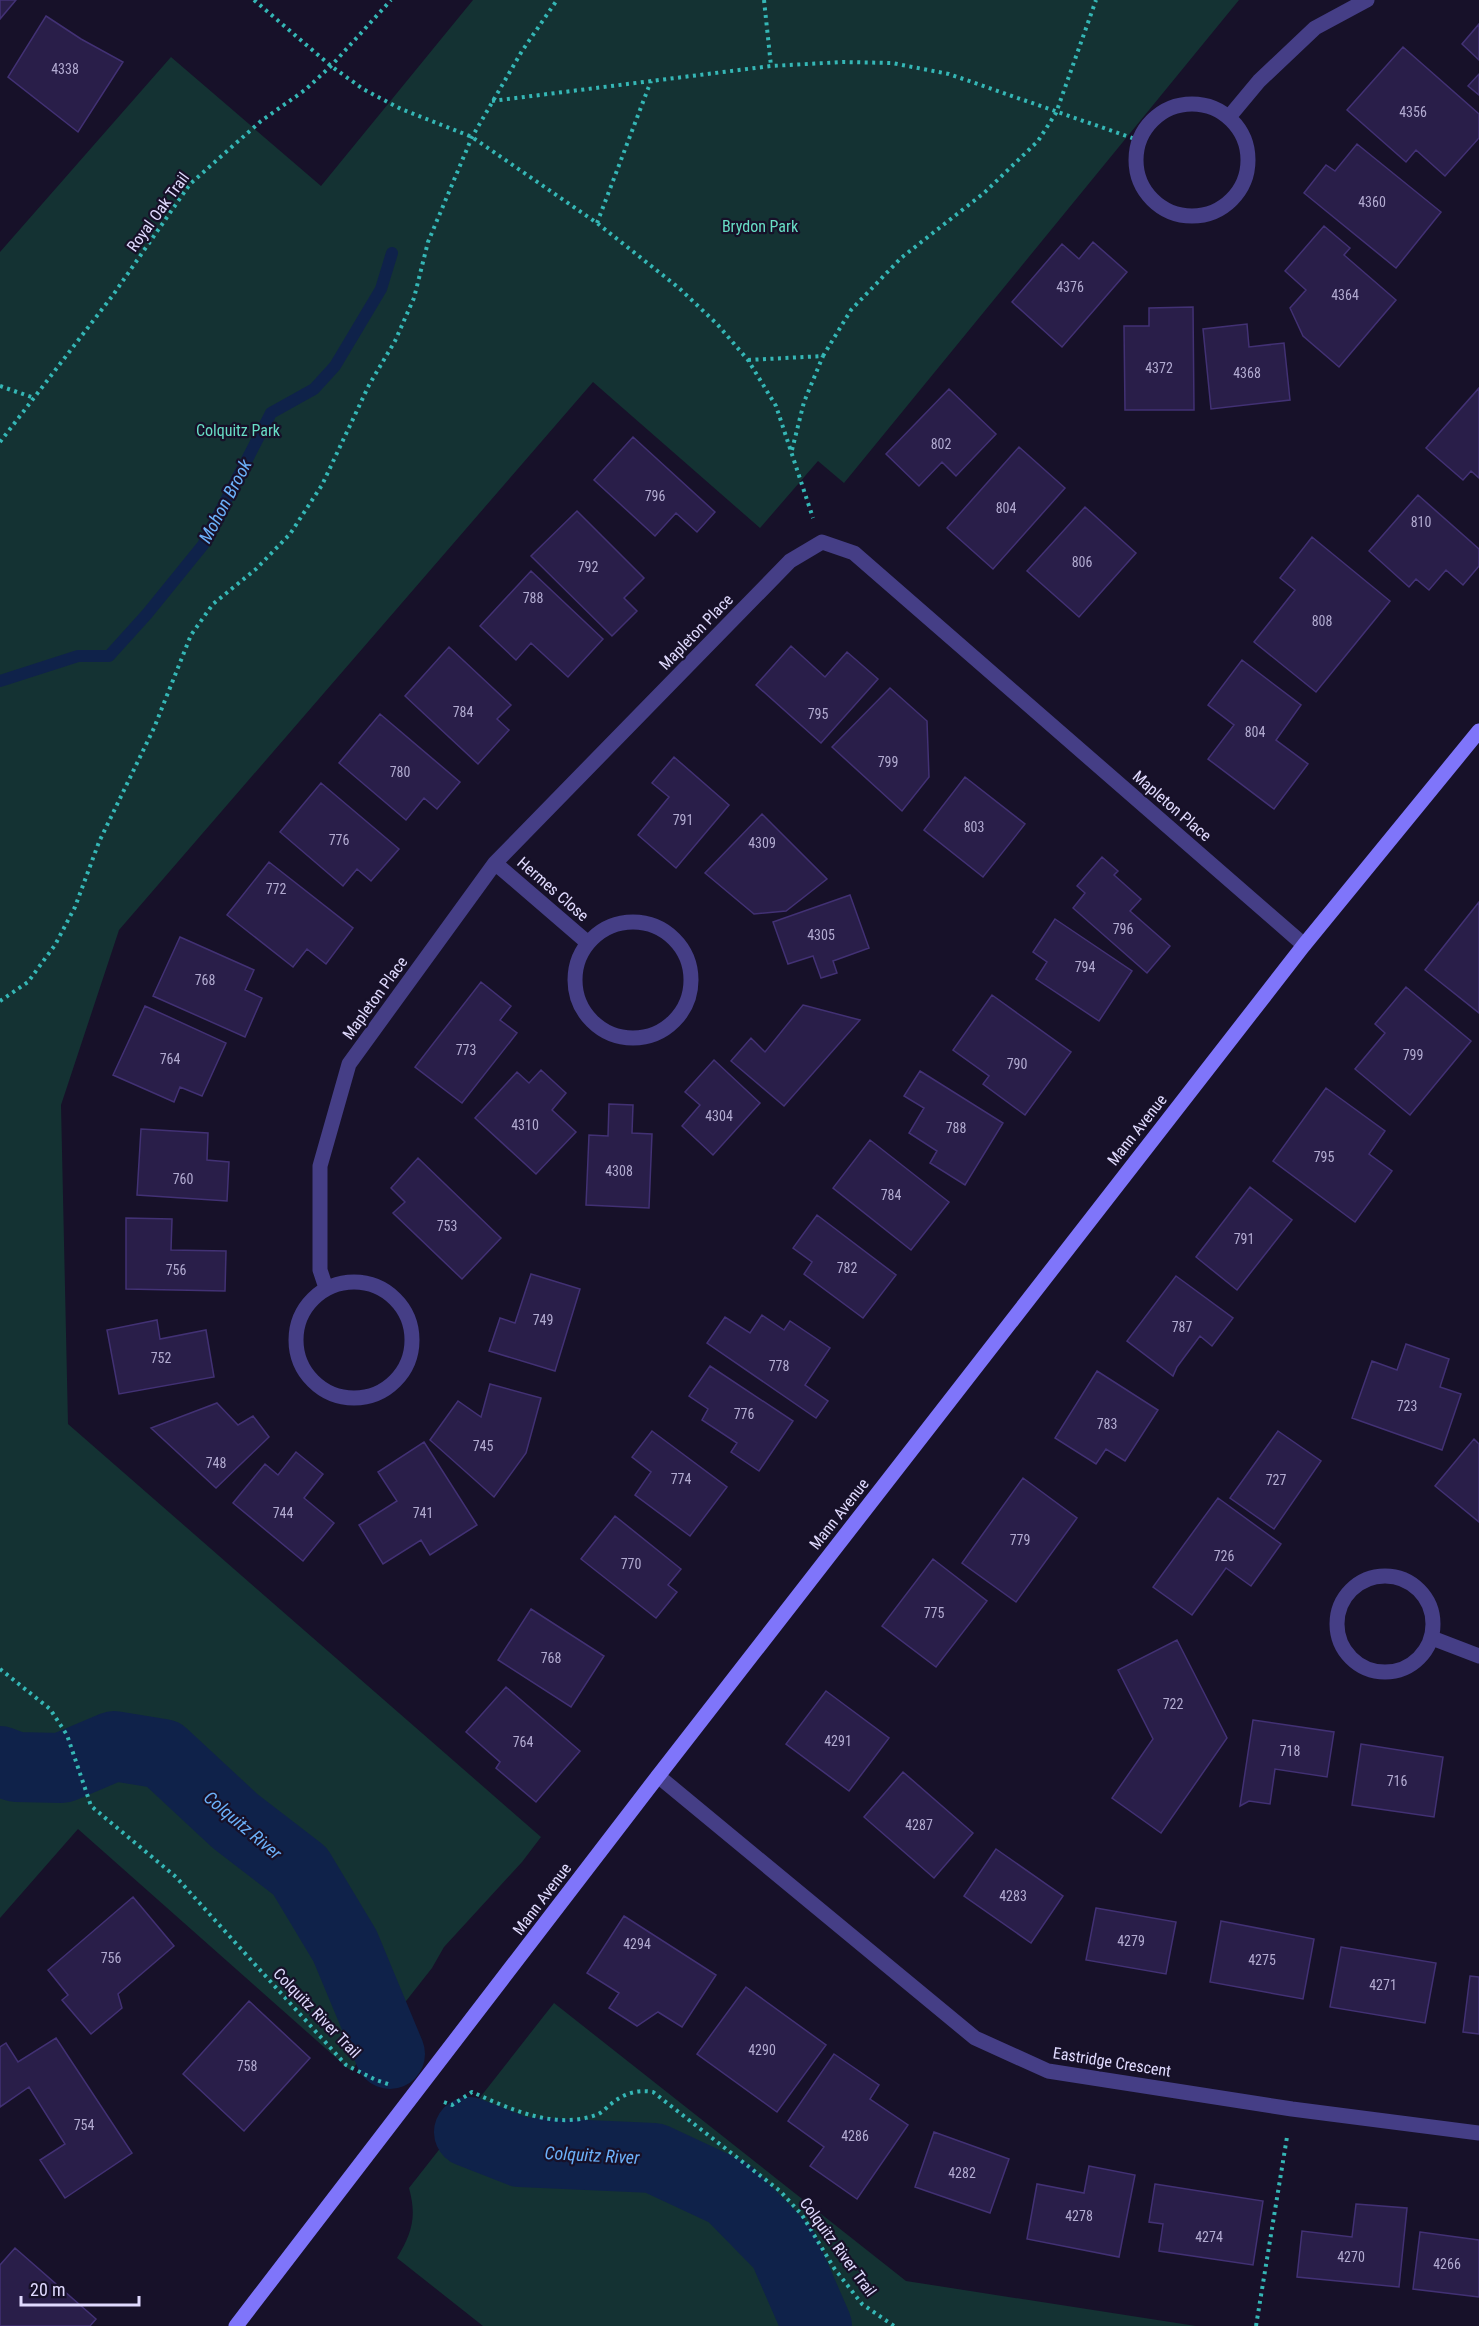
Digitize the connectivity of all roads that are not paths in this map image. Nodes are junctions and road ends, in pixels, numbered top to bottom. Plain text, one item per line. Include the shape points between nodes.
1 (1367, 0) edge
2 (1229, 117) junction
3 (1479, 731) edge
4 (495, 863) junction
5 (588, 943) junction
6 (1304, 945) junction
7 (326, 1288) junction
8 (1432, 1638) junction
9 (1479, 1656) edge
10 (658, 1776) junction
11 (1479, 2133) edge
12 (236, 2326) edge

1 - 2 street via 1315,28 1259,81
2 - 2 street via 1242,133 1248,152 1247,173 1239,192 1225,206 1206,215 1185,216 1166,211 1149,198 1139,180 1135,160 1138,140 1150,121 1167,108 1189,103 1210,106
3 - 6 main road, Mann Avenue
4 - 5 street, Hermes Close
4 - 6 street, Mapleton Place via 790,561 822,542 854,553
4 - 7 street, Mapleton Place via 349,1064 320,1166 320,1270
5 - 5 street, Hermes Close via 577,962 574,983 579,1004 592,1022 609,1034 630,1039 651,1036 671,1026 684,1009 691,988 690,967 681,947 666,932 646,923 624,922 604,929
6 - 10 main road, Mann Avenue
7 - 7 street via 310,1301 300,1318 298,1358 308,1376 341,1397 361,1398 381,1391 397,1379 407,1362 412,1342 409,1322 399,1304 385,1291 366,1283 346,1282
8 - 8 street via 1433,1613 1422,1590 1400,1577 1374,1576 1352,1588 1338,1609 1341,1642 1350,1658 1371,1671 1396,1672 1419,1660
8 - 9 street
10 - 11 street, Eastridge Crescent via 975,2038 1048,2071
10 - 12 main road, Mann Avenue

